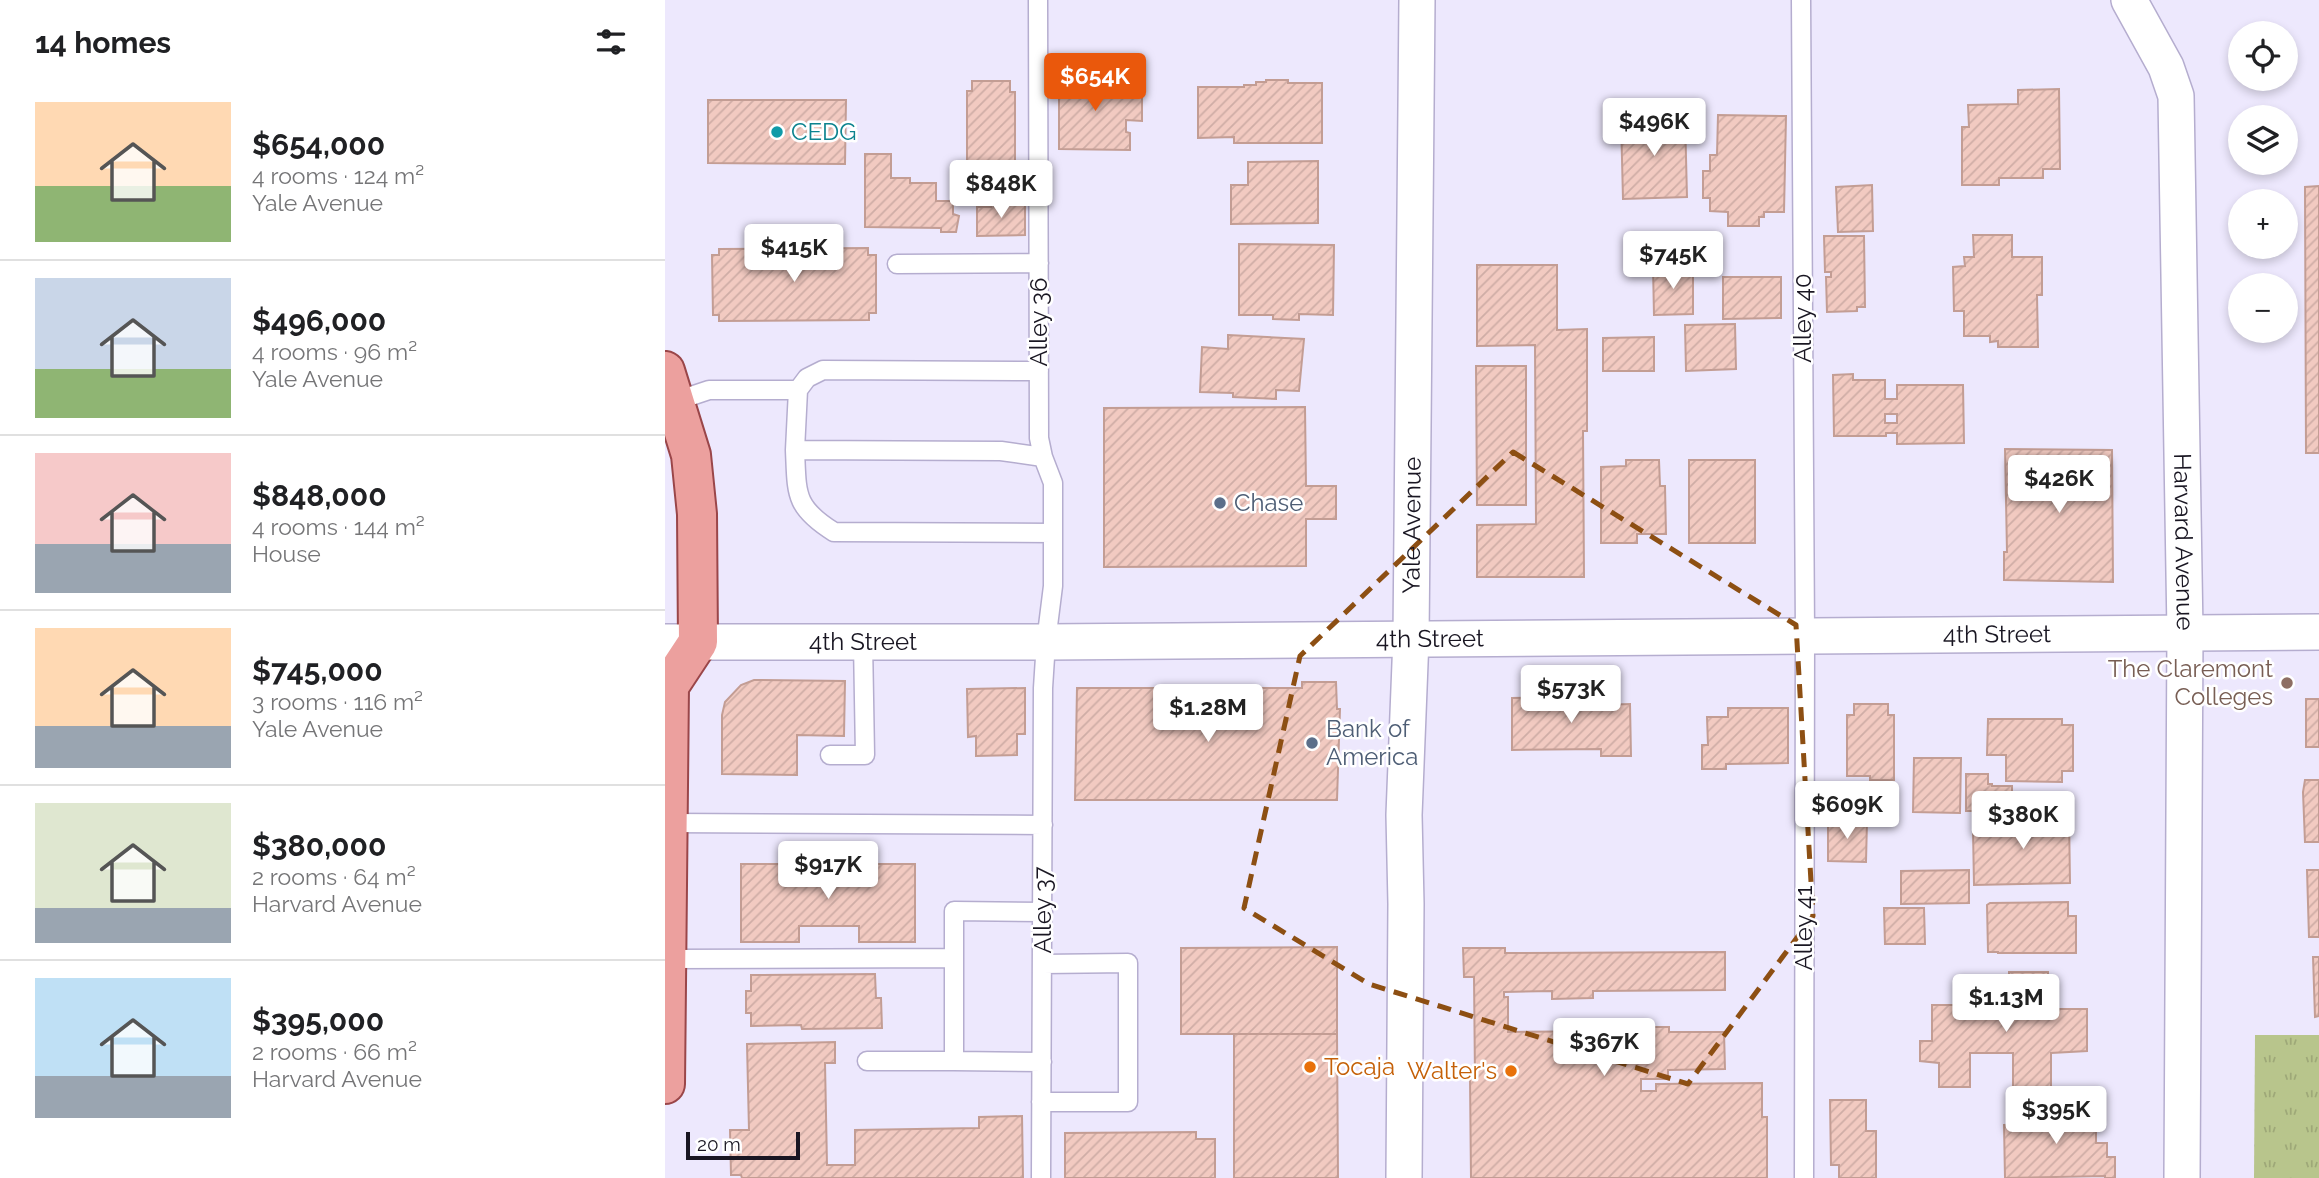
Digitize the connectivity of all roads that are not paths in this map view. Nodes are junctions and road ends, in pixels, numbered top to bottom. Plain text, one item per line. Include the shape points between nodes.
1 (1038, 0) edge
2 (1417, 0) edge
3 (1801, 0) edge
4 (2129, 0) edge
5 (1039, 263) junction
6 (897, 264) dead end
7 (1039, 371) junction
8 (670, 386) edge
9 (798, 390) junction
10 (795, 450) junction
11 (1043, 457) junction
12 (1053, 533) junction
13 (2185, 632) junction
14 (2319, 632) edge
15 (1805, 635) junction
16 (1411, 638) junction
17 (681, 642) edge
18 (863, 642) junction
19 (1046, 642) junction
20 (667, 682) edge
21 (830, 755) dead end
22 (667, 784) edge
23 (668, 823) junction
24 (1043, 825) junction
25 (1043, 912) junction
26 (954, 958) junction
27 (1043, 964) junction
28 (666, 976) edge
29 (867, 1061) dead end
30 (954, 1061) junction
31 (1042, 1062) junction
32 (665, 1084) edge
33 (1041, 1102) junction
34 (1041, 1178) edge
35 (1404, 1178) edge
36 (1804, 1178) edge
37 (2182, 1178) edge

1 - 5 lane, Alley 36
2 - 16 street, Yale Avenue
3 - 15 lane, Alley 40
4 - 13 street, Harvard Avenue via 2166,67 2176,96
5 - 6 lane
5 - 7 lane, Alley 36
7 - 9 lane via 823,370 807,378
7 - 11 lane, Alley 36
8 - 9 lane
8 - 17 main road via 691,455 697,514
9 - 10 lane
10 - 11 lane via 1001,451
10 - 12 lane via 797,493 812,518 834,532
11 - 12 lane, Alley 36 via 1052,483
12 - 19 lane, Alley 36
13 - 14 street, 4th Street
13 - 15 street, 4th Street
13 - 37 street, Harvard Avenue
15 - 16 street, 4th Street
15 - 36 lane, Alley 41
16 - 19 street, 4th Street
16 - 35 street, Yale Avenue via 1404,815
17 - 18 street, 4th Street
17 - 20 main road
18 - 19 street, 4th Street
18 - 21 lane via 865,755
19 - 24 lane, Alley 37
20 - 22 main road
22 - 23 main road
23 - 24 lane
23 - 28 main road
24 - 25 lane, Alley 37
25 - 26 lane via 954,911
25 - 27 lane, Alley 37
26 - 28 lane
26 - 30 lane
27 - 31 lane, Alley 37
27 - 33 lane via 1128,963 1128,1102
28 - 32 main road
29 - 30 lane
30 - 31 lane
31 - 33 lane, Alley 37
33 - 34 lane, Alley 37

